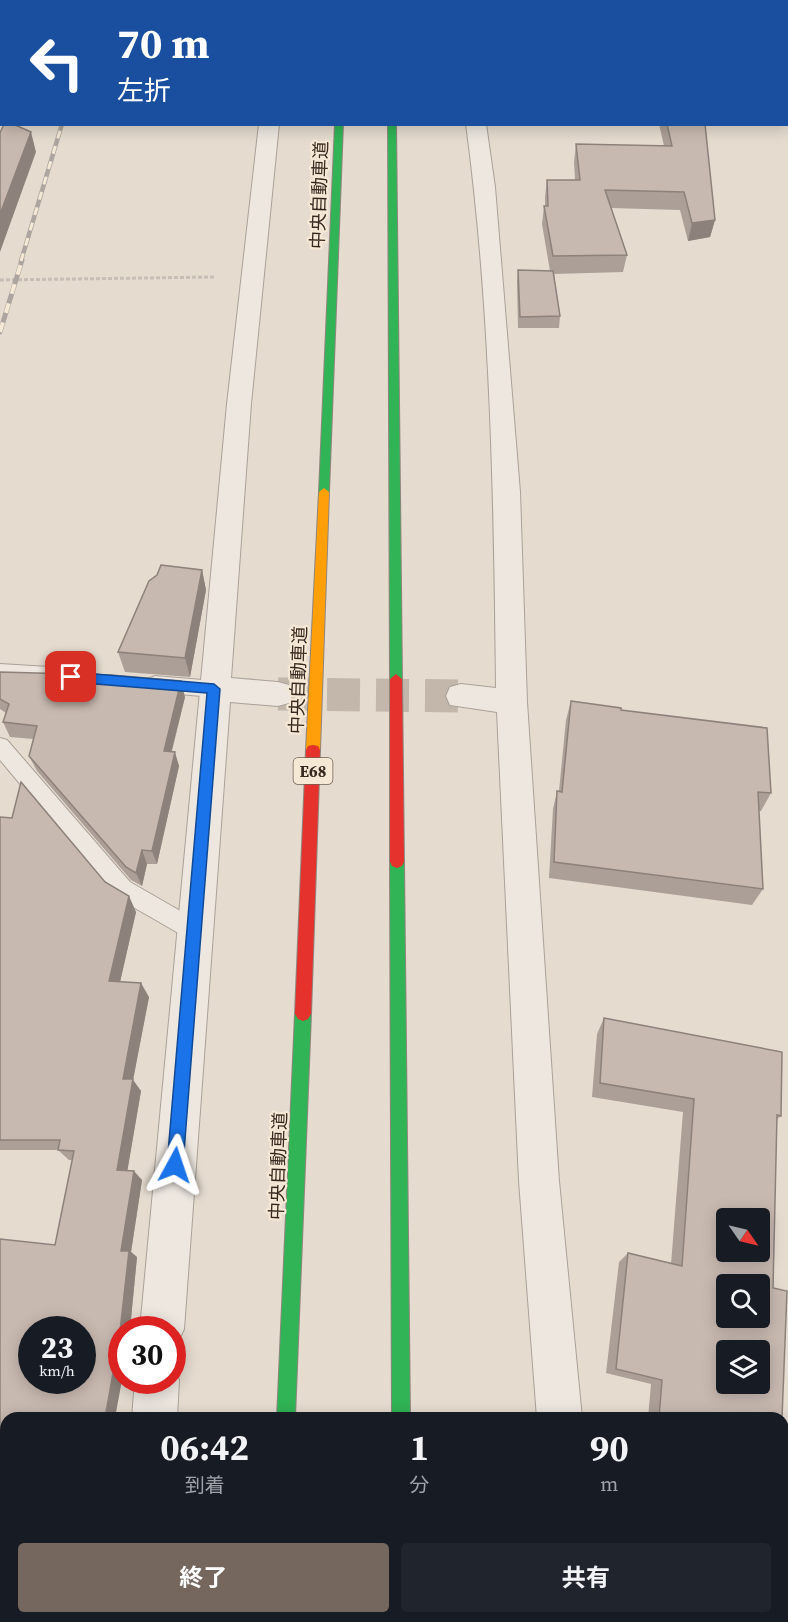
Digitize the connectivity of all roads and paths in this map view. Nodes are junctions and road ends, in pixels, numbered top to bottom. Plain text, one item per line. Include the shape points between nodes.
1 (269, 126) edge
2 (339, 126) edge
3 (392, 126) edge
4 (476, 126) edge
5 (253, 277) junction
6 (0, 280) edge
7 (0, 671) edge
8 (71, 677) edge
9 (131, 682) edge
10 (214, 689) junction
11 (278, 694) tunnel mouth
12 (461, 696) tunnel mouth
13 (512, 702) junction
14 (0, 746) edge
15 (195, 930) junction
16 (163, 1316) edge
17 (156, 1394) edge
18 (154, 1412) edge
19 (286, 1412) edge
20 (401, 1412) edge
21 (559, 1412) edge

1 - 5 street
2 - 19 highway, 中央自動車道 / E68
3 - 20 highway
4 - 13 street via 485,187 507,492
5 - 6 path
5 - 10 street
7 - 8 lane
9 - 10 lane
10 - 11 street
10 - 15 street
12 - 13 street
13 - 21 street via 539,1181
14 - 15 lane via 122,889
15 - 16 street
17 - 18 street

